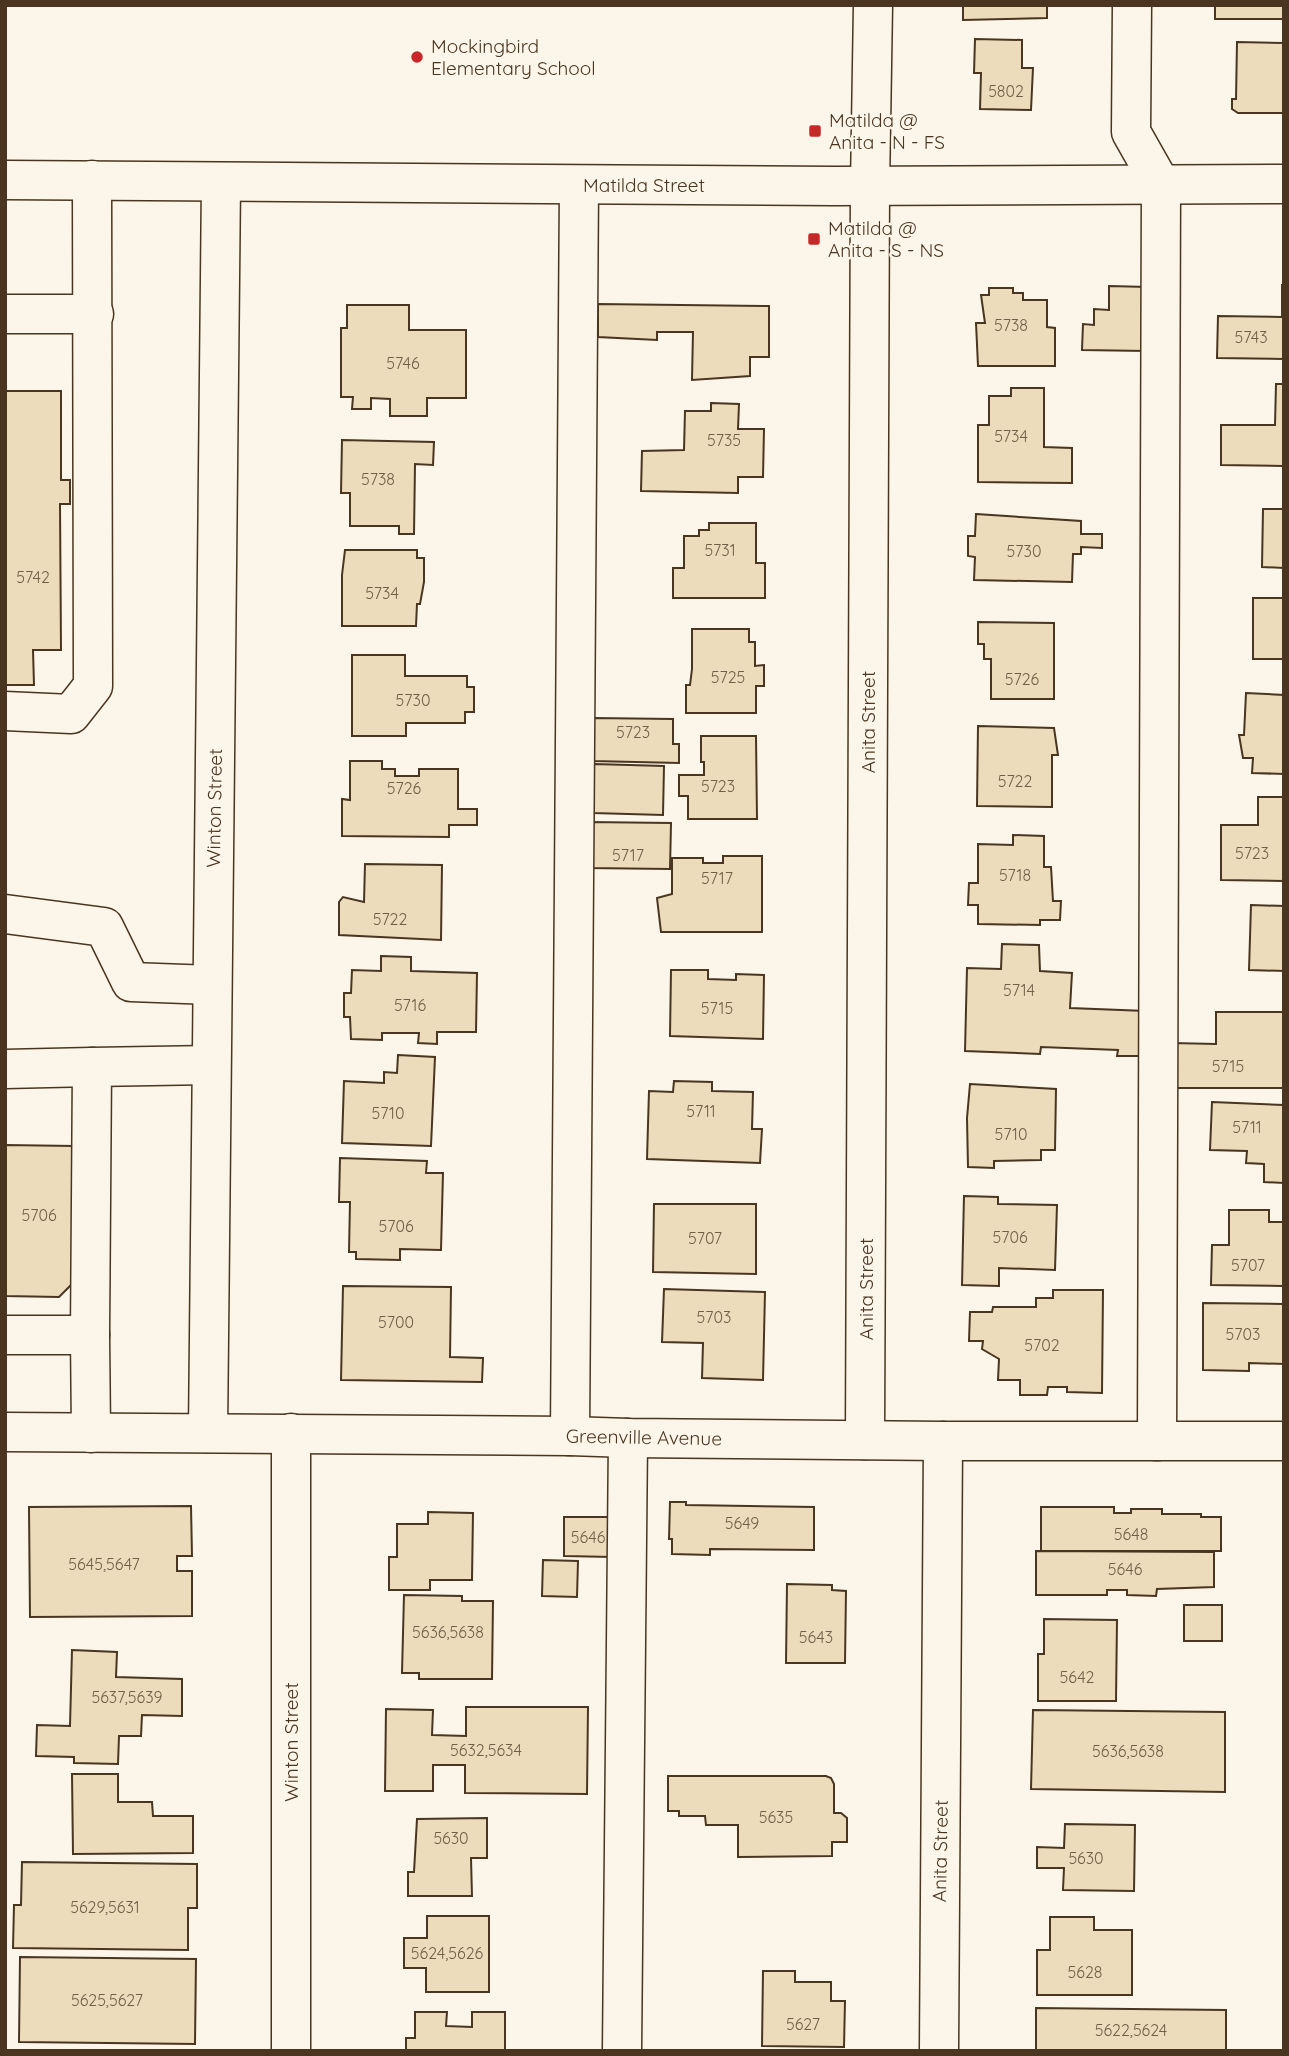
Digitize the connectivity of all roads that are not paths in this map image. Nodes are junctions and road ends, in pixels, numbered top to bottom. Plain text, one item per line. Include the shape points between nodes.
1 (873, 5) edge
2 (1132, 5) edge
3 (5, 180) edge
4 (92, 180) junction
5 (221, 182) junction
6 (579, 184) junction
7 (1284, 184) edge
8 (1161, 185) junction
9 (870, 186) junction
10 (5, 314) edge
11 (94, 314) junction
12 (5, 711) edge
13 (5, 914) edge
14 (212, 985) junction
15 (211, 1065) junction
16 (92, 1067) junction
17 (5, 1069) edge
18 (5, 1335) edge
19 (90, 1335) junction
20 (5, 1432) edge
21 (91, 1433) junction
22 (208, 1433) junction
23 (291, 1433) junction
24 (570, 1436) junction
25 (628, 1438) junction
26 (864, 1440) junction
27 (943, 1441) junction
28 (1157, 1441) junction
29 (1284, 1441) edge
30 (290, 2051) edge
31 (622, 2051) edge
32 (939, 2051) edge

1 - 9 street, Anita Street
2 - 8 street via 1131,132
3 - 4 street, Matilda Street
4 - 5 street, Matilda Street
4 - 11 street
5 - 6 street, Matilda Street
5 - 14 street, Winton Street
6 - 9 street, Matilda Street
6 - 24 street
7 - 8 street, Matilda Street
8 - 9 street, Matilda Street
8 - 28 street
9 - 26 street, Anita Street
10 - 11 street
11 - 12 street via 93,686 71,714
13 - 14 street via 104,927 131,982
14 - 15 street, Winton Street
15 - 16 street
15 - 22 street, Winton Street
16 - 17 street
16 - 19 street
18 - 19 street
19 - 21 street
20 - 21 street, Greenville Avenue
21 - 22 street, Greenville Avenue
22 - 23 street, Greenville Avenue
23 - 24 street, Greenville Avenue
23 - 30 street, Winton Street
24 - 25 street, Greenville Avenue
25 - 26 street, Greenville Avenue
25 - 31 street
26 - 27 street, Greenville Avenue
27 - 28 street, Greenville Avenue
27 - 32 street, Anita Street
28 - 29 street, Greenville Avenue

